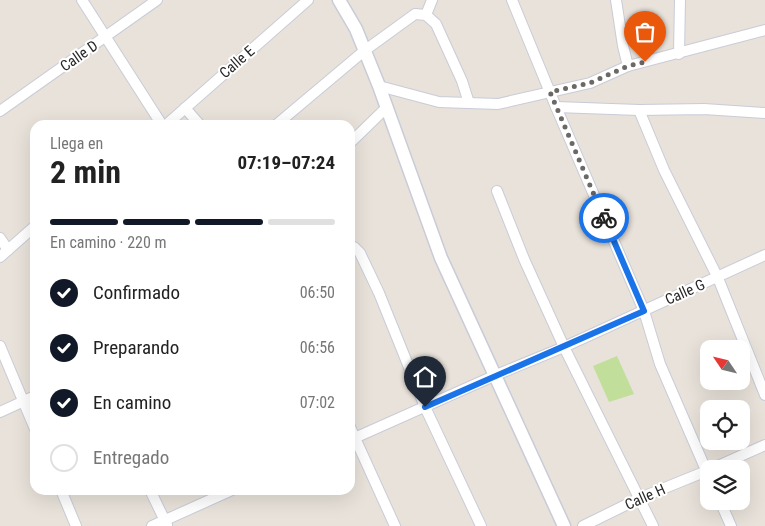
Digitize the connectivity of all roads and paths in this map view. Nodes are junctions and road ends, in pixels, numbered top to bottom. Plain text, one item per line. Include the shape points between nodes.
1 (82, 0) edge
2 (157, 0) edge
3 (308, 0) edge
4 (340, 0) edge
5 (432, 0) edge
6 (512, 0) edge
7 (616, 0) edge
8 (680, 0) edge
9 (426, 15) junction
10 (765, 30) edge
11 (105, 38) junction
12 (364, 51) junction
13 (679, 54) junction
14 (628, 66) junction
15 (379, 86) junction
16 (550, 92) junction
17 (469, 103) junction
18 (387, 107) junction
19 (556, 107) junction
20 (185, 108) junction
21 (639, 110) junction
22 (0, 111) edge
23 (765, 113) edge
24 (159, 120) edge
25 (172, 120) edge
26 (196, 120) edge
27 (282, 120) edge
28 (355, 138) edge
29 (497, 191) dead end
30 (30, 232) edge
31 (0, 238) edge
32 (355, 248) edge
33 (4, 253) edge
34 (765, 255) edge
35 (718, 278) junction
36 (644, 311) junction
37 (0, 346) edge
38 (564, 347) junction
39 (496, 375) junction
40 (765, 396) edge
41 (30, 399) edge
42 (24, 402) junction
43 (425, 407) junction
44 (0, 412) edge
45 (30, 417) edge
46 (355, 439) edge
47 (355, 444) edge
48 (765, 445) edge
49 (704, 460) edge
50 (734, 460) edge
51 (700, 475) edge
52 (63, 495) edge
53 (152, 495) edge
54 (222, 495) edge
55 (640, 498) junction
56 (724, 510) edge
57 (166, 523) edge
58 (76, 526) edge
59 (152, 526) edge
60 (395, 526) edge
61 (481, 526) edge
62 (564, 526) edge
63 (583, 526) edge
64 (653, 526) edge
65 (731, 526) edge

1 - 11 street
2 - 11 street, Calle D
3 - 20 street, Calle E
4 - 12 street
5 - 9 street
6 - 16 street
7 - 14 street
8 - 13 street
9 - 12 street via 411,16
9 - 17 street via 436,24
10 - 13 street
11 - 22 street, Calle D
11 - 24 street
12 - 15 street
12 - 27 street
13 - 14 street
14 - 16 street via 590,83
15 - 17 street via 439,102
15 - 18 street
16 - 17 street via 498,104
16 - 19 street
18 - 28 street
18 - 39 street via 441,258
19 - 21 street
19 - 36 street
20 - 25 street, Calle E
20 - 26 street
21 - 23 street via 704,109
21 - 35 street via 664,170
29 - 38 street
30 - 33 street
31 - 33 street
32 - 43 street via 379,293
34 - 35 street, Calle G
35 - 36 street, Calle G
35 - 40 street
36 - 38 street, Calle G
36 - 49 street via 660,364
37 - 42 street
38 - 39 street, Calle G
38 - 55 street
39 - 43 street, Calle G
39 - 62 street
41 - 42 street
42 - 44 street
42 - 45 street
43 - 46 street, Calle G
43 - 61 street
47 - 60 street
48 - 50 street, Calle H
51 - 55 street, Calle H
52 - 58 street
53 - 57 street
54 - 57 street
55 - 63 street, Calle H
55 - 64 street
56 - 65 street
57 - 59 street

